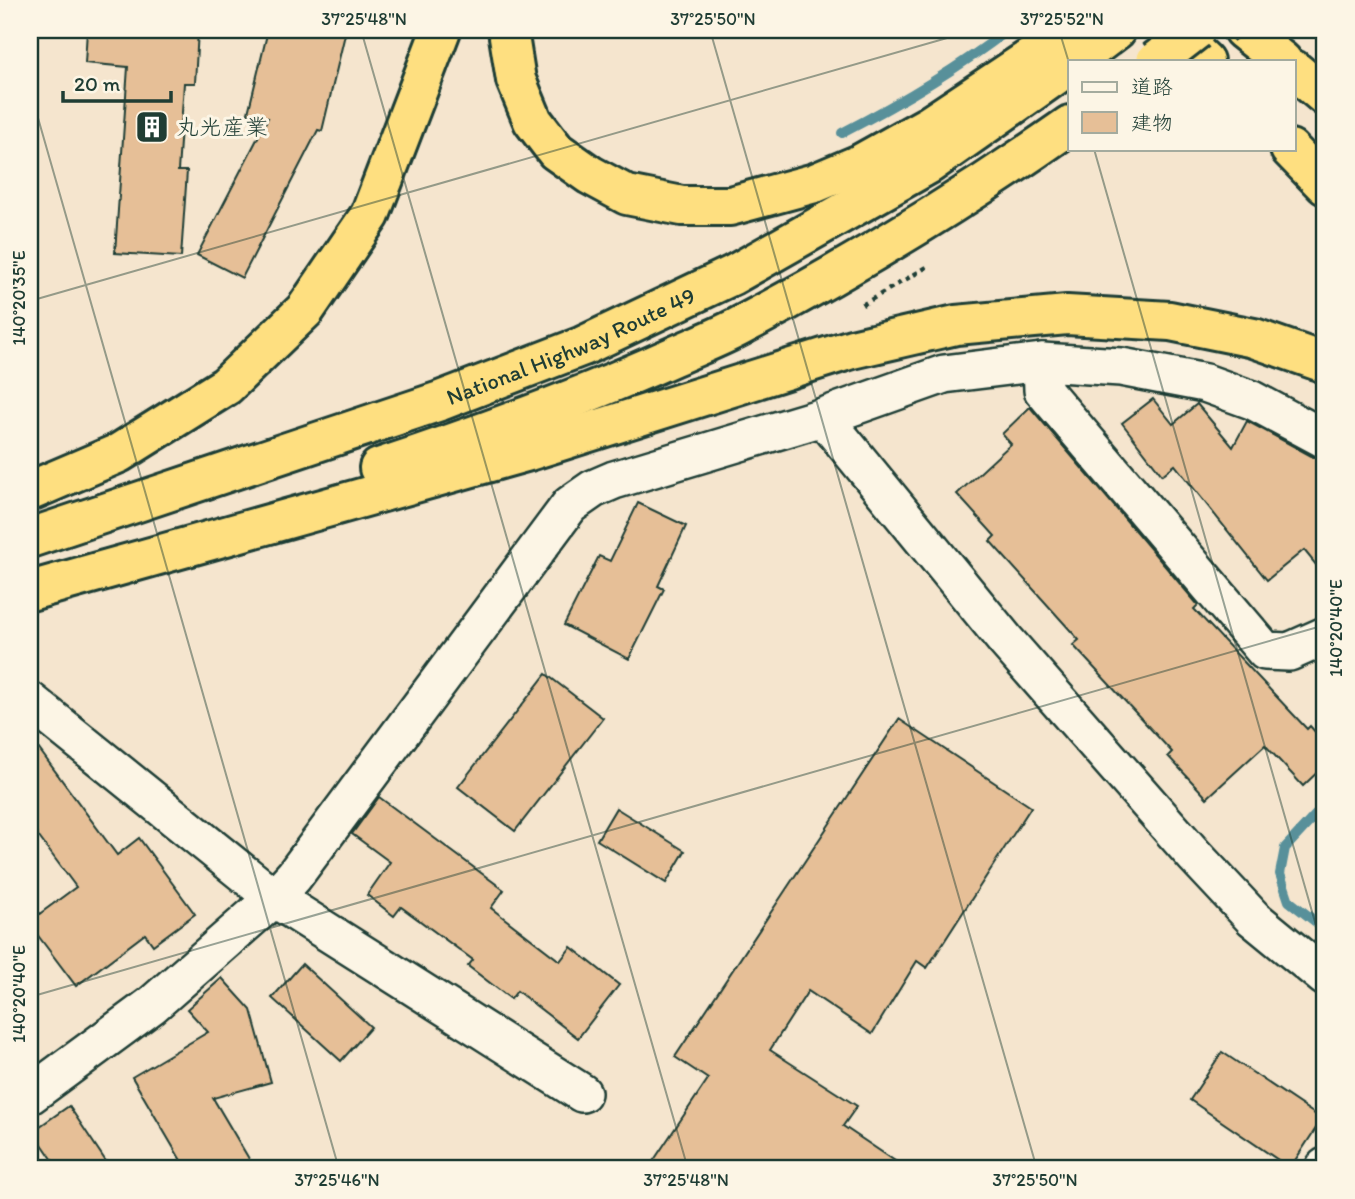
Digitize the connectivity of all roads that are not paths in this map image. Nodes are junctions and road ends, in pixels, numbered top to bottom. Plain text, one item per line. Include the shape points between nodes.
1 (441, 30) edge
2 (508, 30) edge
3 (1116, 30) edge
4 (1171, 30) edge
5 (1196, 30) edge
6 (1243, 30) edge
7 (1073, 49) edge
8 (1157, 60) edge
9 (1203, 60) edge
10 (1281, 60) edge
11 (1296, 73) edge
12 (1325, 96) edge
13 (1068, 126) edge
14 (1291, 150) edge
15 (1325, 185) edge
16 (1042, 362) junction
17 (1325, 363) edge
18 (823, 417) junction
19 (1325, 439) edge
20 (30, 491) edge
21 (30, 538) edge
22 (30, 589) edge
23 (1325, 636) edge
24 (30, 701) edge
25 (274, 898) junction
26 (1325, 977) edge
27 (582, 1093) dead end
28 (30, 1095) edge

1 - 20 highway via 370,215 305,310 226,386 119,453
2 - 7 highway via 516,80 533,121 556,150 590,176 627,195 682,206 730,206 815,183 860,164
3 - 7 highway, National Highway Route 49
4 - 9 highway
5 - 8 highway, bridge
6 - 10 highway
7 - 21 highway, National Highway Route 49 via 929,164 733,275 583,346 440,401
11 - 12 highway
13 - 22 highway, National Highway Route 49 via 891,240 743,325 604,388
14 - 15 highway
16 - 18 street via 944,374
16 - 19 street via 1121,367 1205,383 1252,400
16 - 23 street via 1043,390 1265,651 1289,652
17 - 22 highway via 1254,338 1170,321 1067,315 956,325 852,349 529,452
18 - 25 street via 614,480 570,505 295,876
18 - 26 street via 1006,641 1194,855 1253,918
24 - 25 street
25 - 27 street
25 - 28 street via 152,1005

